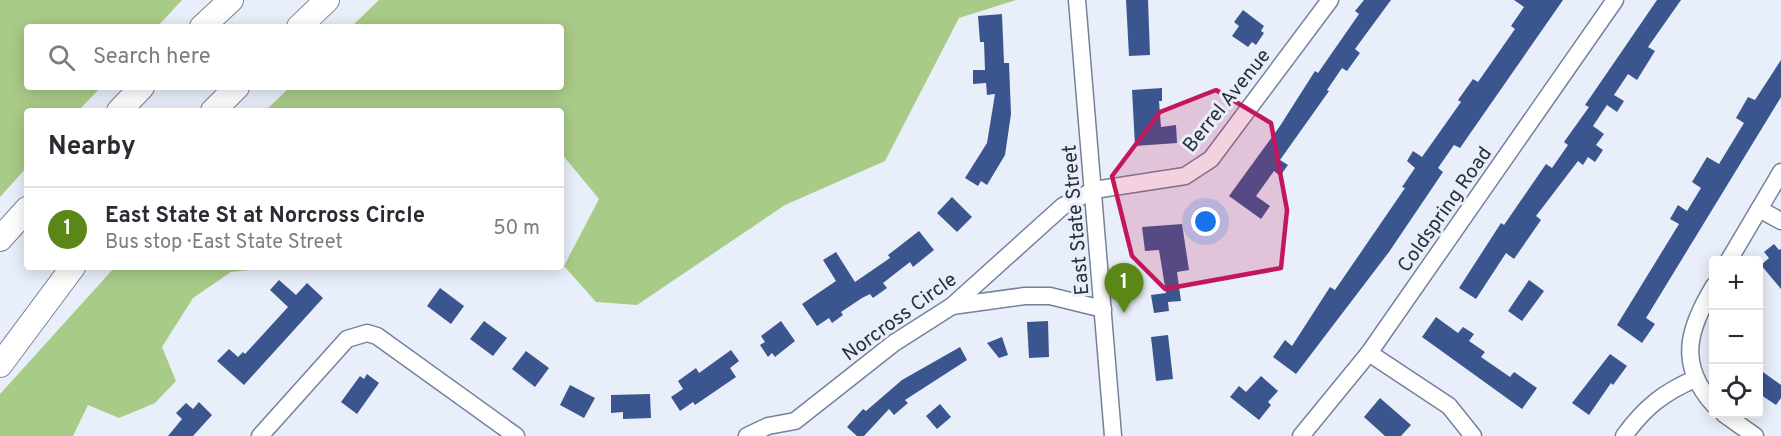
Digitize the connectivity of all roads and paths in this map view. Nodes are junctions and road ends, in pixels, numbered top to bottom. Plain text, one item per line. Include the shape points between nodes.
1 (231, 0) edge
2 (327, 0) edge
3 (1077, 0) edge
4 (1330, 0) edge
5 (1615, 0) edge
6 (205, 24) edge
7 (302, 24) edge
8 (139, 90) edge
9 (234, 90) edge
10 (122, 108) edge
11 (216, 108) edge
12 (1781, 172) edge
13 (1094, 190) junction
14 (1759, 209) junction
15 (24, 212) edge
16 (1781, 221) edge
17 (0, 239) edge
18 (1731, 256) edge
19 (63, 270) edge
20 (71, 270) edge
21 (1709, 294) edge
22 (952, 306) junction
23 (1103, 309) junction
24 (0, 341) edge
25 (1369, 353) junction
26 (0, 365) edge
27 (1695, 378) junction
28 (1709, 399) edge
29 (1730, 418) edge
30 (792, 428) edge
31 (260, 436) edge
32 (516, 436) edge
33 (747, 436) edge
34 (1113, 436) edge
35 (1301, 436) edge
36 (1473, 436) edge
37 (1624, 436) edge
38 (1755, 436) edge

1 - 6 highway
2 - 7 highway
3 - 13 street, East State Street
4 - 13 street, Berrel Avenue via 1211,159 1199,169 1169,180
5 - 25 street, Coldspring Road
8 - 10 highway
9 - 11 highway
12 - 14 street
13 - 22 street, Norcross Circle via 1063,206
13 - 23 street, East State Street
14 - 16 street
14 - 18 street
15 - 17 highway
19 - 24 highway
20 - 26 highway
21 - 27 street via 1692,327 1690,362
22 - 23 street via 1050,296
22 - 30 street, Norcross Circle via 894,343
23 - 34 street, East State Street
25 - 35 street, Coldspring Road
25 - 36 street via 1449,406
27 - 28 street
27 - 37 street via 1655,400
29 - 38 street
30 - 33 street, Norcross Circle via 768,426
31 - 32 street via 347,339 367,333 377,336

